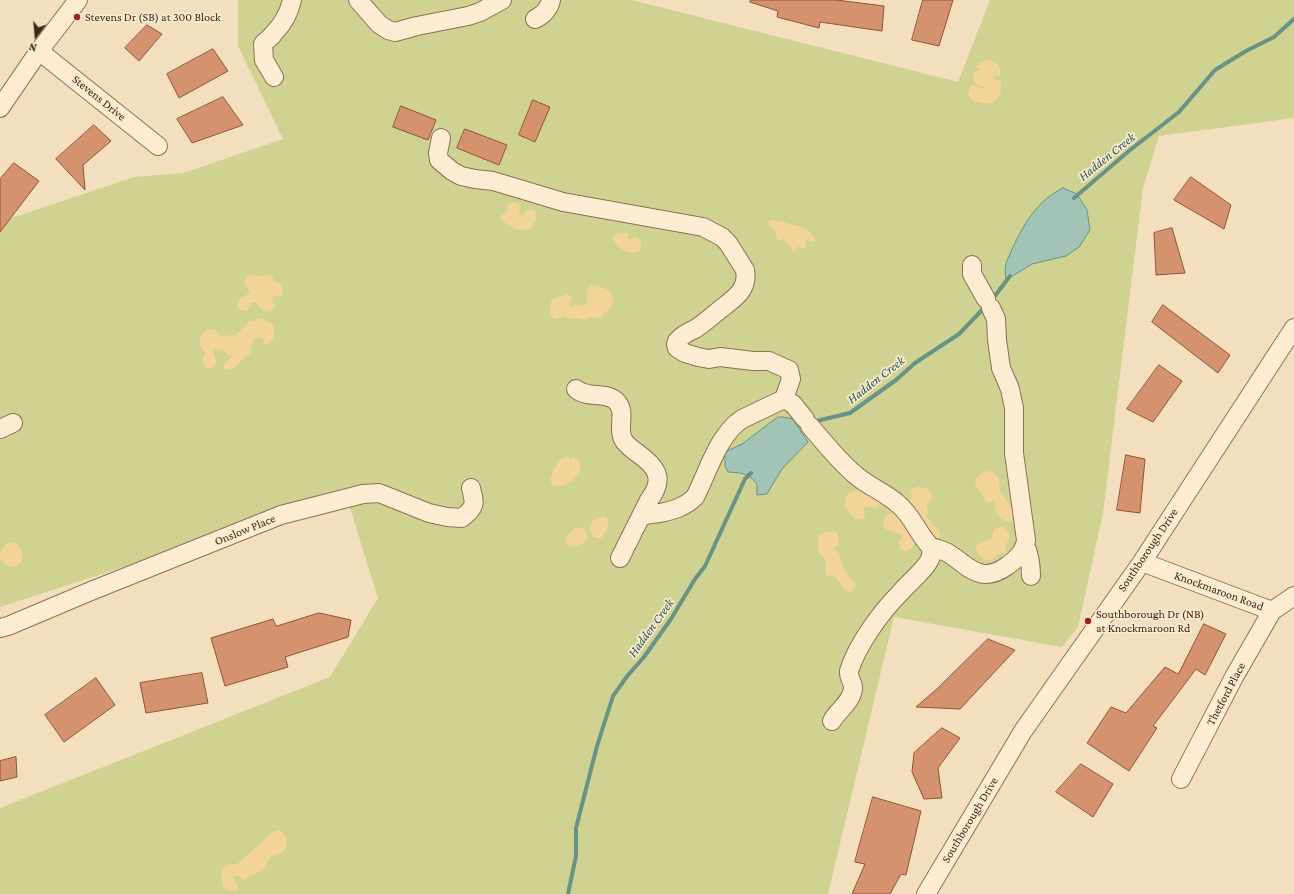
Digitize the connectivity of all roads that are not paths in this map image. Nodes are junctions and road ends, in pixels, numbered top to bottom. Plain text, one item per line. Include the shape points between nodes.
1 (78, 0) edge
2 (292, 0) edge
3 (358, 0) edge
4 (502, 0) edge
5 (551, 0) edge
6 (535, 19) dead end
7 (39, 51) junction
8 (274, 77) dead end
9 (0, 108) edge
10 (441, 138) dead end
11 (158, 146) dead end
12 (972, 264) dead end
13 (1294, 328) edge
14 (576, 389) dead end
15 (784, 399) junction
16 (471, 488) dead end
17 (641, 517) junction
18 (1025, 545) junction
19 (930, 546) junction
20 (620, 558) dead end
21 (1142, 562) junction
22 (1031, 576) dead end
23 (1294, 596) edge
24 (1272, 611) junction
25 (0, 628) edge
26 (832, 721) dead end
27 (1181, 779) dead end
28 (926, 894) edge

1 - 7 street
2 - 8 street via 281,25 263,44 264,60
3 - 4 street via 379,24 394,32 468,16
5 - 6 street via 547,9
7 - 9 street
7 - 11 street, Stevens Drive
10 - 15 street via 439,160 461,176 493,181 563,202 696,225 722,238 745,270 742,288 736,298 706,322 678,339 676,346 685,353 705,359 720,357 769,360 780,364 789,370 791,379
12 - 18 street via 972,274 996,319 1001,368 1010,389 1014,408 1014,454
13 - 21 street, Southborough Drive
14 - 17 street via 588,395 611,397 618,403 621,409 622,439 656,470 658,482
15 - 17 street via 742,419 728,431 695,497 690,502 680,508
15 - 19 street via 793,404 825,445 857,476 898,504 911,517
16 - 25 street, Onslow Place via 474,502 470,512 462,518 429,513 379,492 281,515
17 - 20 street
18 - 19 street via 1011,564 991,574 974,572 947,552
18 - 22 street via 1029,553
19 - 26 street via 931,556 925,566 898,594 867,636 848,674 853,691
21 - 24 street, Knockmaroon Road
21 - 28 street, Southborough Drive via 1023,731
23 - 24 street, Knockmaroon Road
24 - 27 street, Thetford Place via 1234,676

